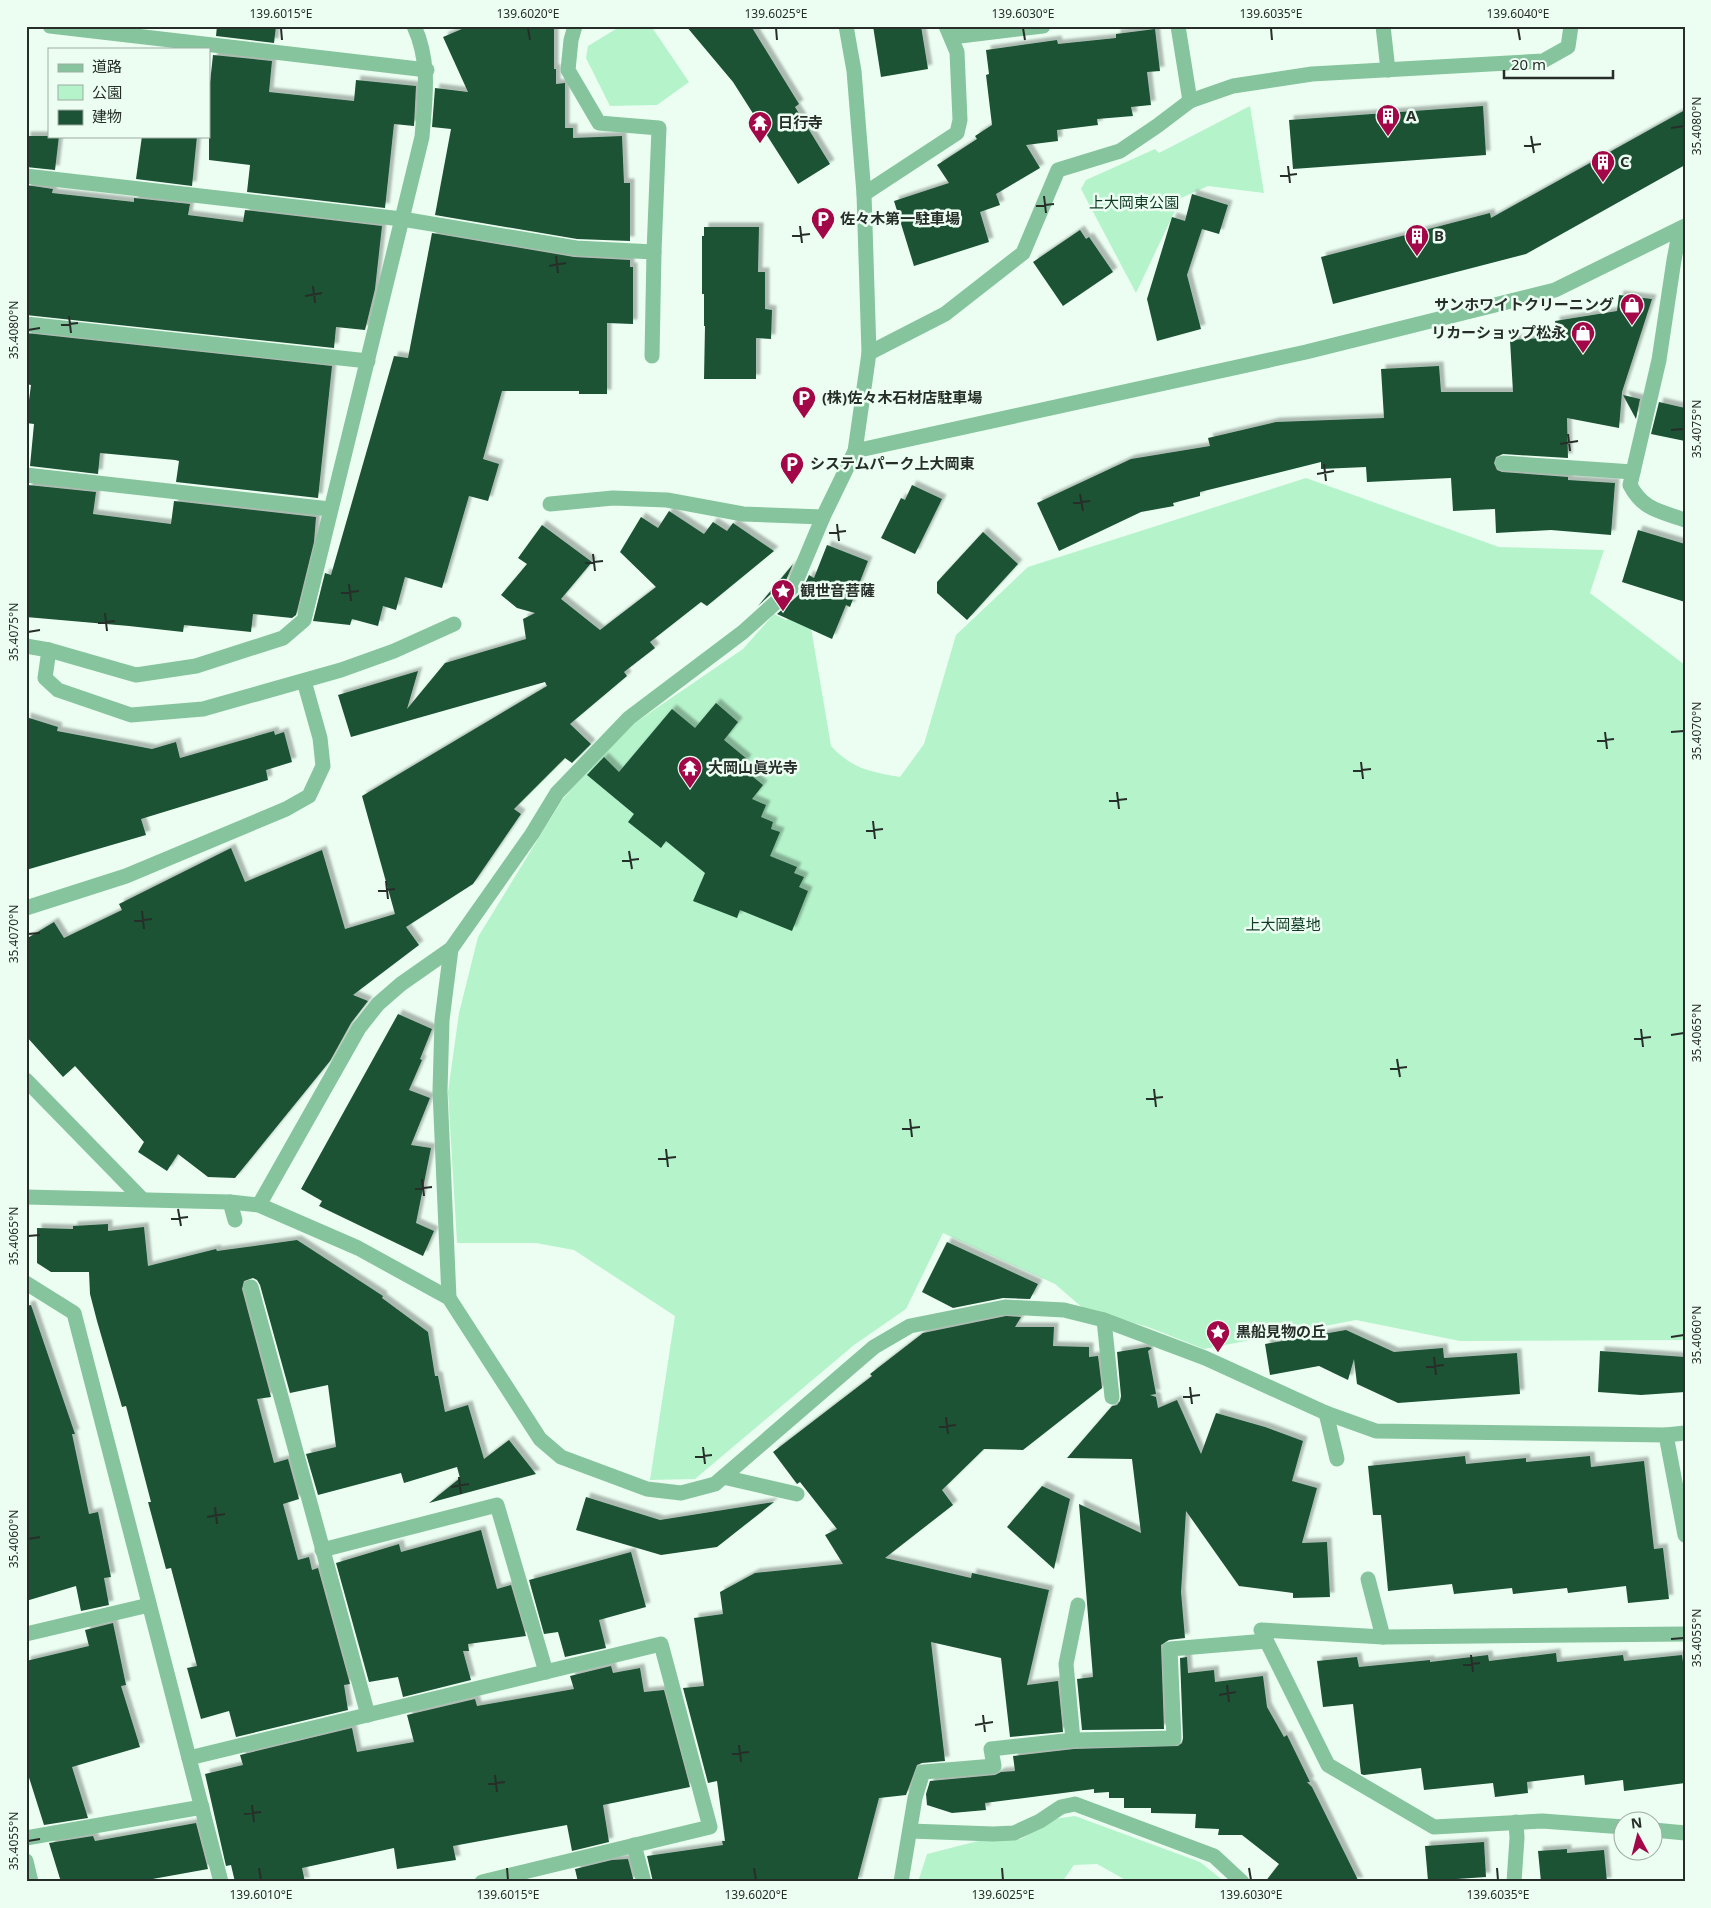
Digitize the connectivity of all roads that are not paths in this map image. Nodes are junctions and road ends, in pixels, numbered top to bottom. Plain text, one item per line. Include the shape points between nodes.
1 (50, 26) edge
2 (414, 26) edge
3 (575, 26) edge
4 (846, 26) edge
5 (1043, 26) edge
6 (1178, 26) edge
7 (1383, 26) edge
8 (1572, 26) edge
9 (949, 32) edge
10 (427, 70) junction
11 (1388, 70) junction
12 (1190, 101) junction
13 (26, 176) edge
14 (864, 194) junction
15 (402, 219) junction
16 (1683, 227) edge
17 (654, 252) junction
18 (26, 324) edge
19 (869, 353) junction
20 (652, 356) dead end
21 (368, 361) junction
22 (855, 451) junction
23 (1503, 463) dead end
24 (1633, 472) junction
25 (26, 475) edge
26 (550, 504) dead end
27 (330, 510) junction
28 (822, 517) junction
29 (1685, 520) edge
30 (454, 624) dead end
31 (26, 646) edge
32 (49, 650) junction
33 (304, 681) junction
34 (26, 908) edge
35 (451, 949) junction
36 (26, 1080) edge
37 (26, 1197) edge
38 (142, 1199) junction
39 (230, 1202) junction
40 (259, 1205) junction
41 (235, 1220) dead end
42 (26, 1283) edge
43 (251, 1287) dead end
44 (449, 1298) junction
45 (1104, 1320) junction
46 (1112, 1397) dead end
47 (1326, 1413) junction
48 (1685, 1433) edge
49 (1666, 1435) junction
50 (1337, 1459) dead end
51 (723, 1477) junction
52 (797, 1494) dead end
53 (1685, 1535) edge
54 (322, 1550) junction
55 (1368, 1579) dead end
56 (149, 1605) junction
57 (1078, 1605) dead end
58 (26, 1634) edge
59 (1685, 1634) edge
60 (1383, 1637) junction
61 (1266, 1641) junction
62 (546, 1672) junction
63 (368, 1714) junction
64 (1073, 1740) junction
65 (189, 1758) junction
66 (202, 1807) junction
67 (1516, 1822) junction
68 (1614, 1826) edge
69 (910, 1831) junction
70 (1664, 1831) edge
71 (1685, 1833) edge
72 (26, 1838) edge
73 (634, 1845) junction
74 (26, 1862) edge
75 (31, 1882) edge
76 (221, 1882) edge
77 (482, 1882) edge
78 (644, 1882) edge
79 (901, 1882) edge
80 (1242, 1882) edge
81 (1514, 1882) edge

1 - 10 street
2 - 10 street
3 - 17 street via 568,70 599,123 659,128
4 - 14 street via 854,71
5 - 9 street
6 - 12 street
7 - 11 street
8 - 11 street via 1568,47 1543,61
9 - 14 street via 957,52 960,120 957,133
10 - 15 street via 422,137
11 - 12 street via 1312,74 1233,86
12 - 19 street via 1120,151 1058,170 1023,253 944,314
13 - 15 street
14 - 19 street
15 - 17 street via 576,248
15 - 21 street
16 - 22 street via 1555,290 1306,352
16 - 24 street via 1674,260 1659,360
17 - 20 street
18 - 21 street
19 - 22 street
21 - 27 street
22 - 28 street
23 - 24 street
24 - 29 street via 1630,485 1648,507
25 - 27 street
26 - 28 street via 613,498 667,500 744,514
27 - 32 street via 304,620 283,638 196,666 136,675
28 - 35 street via 794,586 743,632 629,718 557,793
30 - 33 street via 394,651
31 - 32 street
32 - 33 street via 45,678 58,690 131,715 203,710
33 - 34 street via 320,738 322,766 309,796 286,809 126,876
35 - 40 street via 401,984 378,1004 359,1028
35 - 44 street via 442,1020 440,1091
36 - 38 street
37 - 38 street
38 - 39 street
39 - 40 street
39 - 41 street
40 - 44 street via 358,1248
42 - 56 street via 74,1313
43 - 54 street
44 - 51 street via 540,1439 561,1457 647,1488 681,1493 715,1484
45 - 46 street
45 - 47 street via 1205,1358
45 - 51 street via 1064,1310 1005,1307 910,1326 874,1347
47 - 49 street via 1376,1431
47 - 50 street
48 - 49 street
49 - 53 street
51 - 52 street
54 - 62 street via 497,1505
54 - 63 street
55 - 60 street
56 - 58 street
56 - 65 street
57 - 64 street via 1066,1664
59 - 60 street
60 - 61 street via 1261,1630
61 - 64 street via 1170,1649 1174,1738
61 - 67 street via 1328,1765 1434,1827
62 - 63 street
62 - 73 street via 661,1644 710,1827
63 - 65 street
64 - 69 street via 991,1749 994,1766 923,1772
65 - 66 street
66 - 72 street
66 - 76 street
67 - 68 street via 1542,1820
67 - 81 street
69 - 79 street
69 - 80 street via 1014,1833 1061,1807 1075,1804 1214,1856
70 - 71 street
73 - 77 street
73 - 78 street
74 - 75 street

